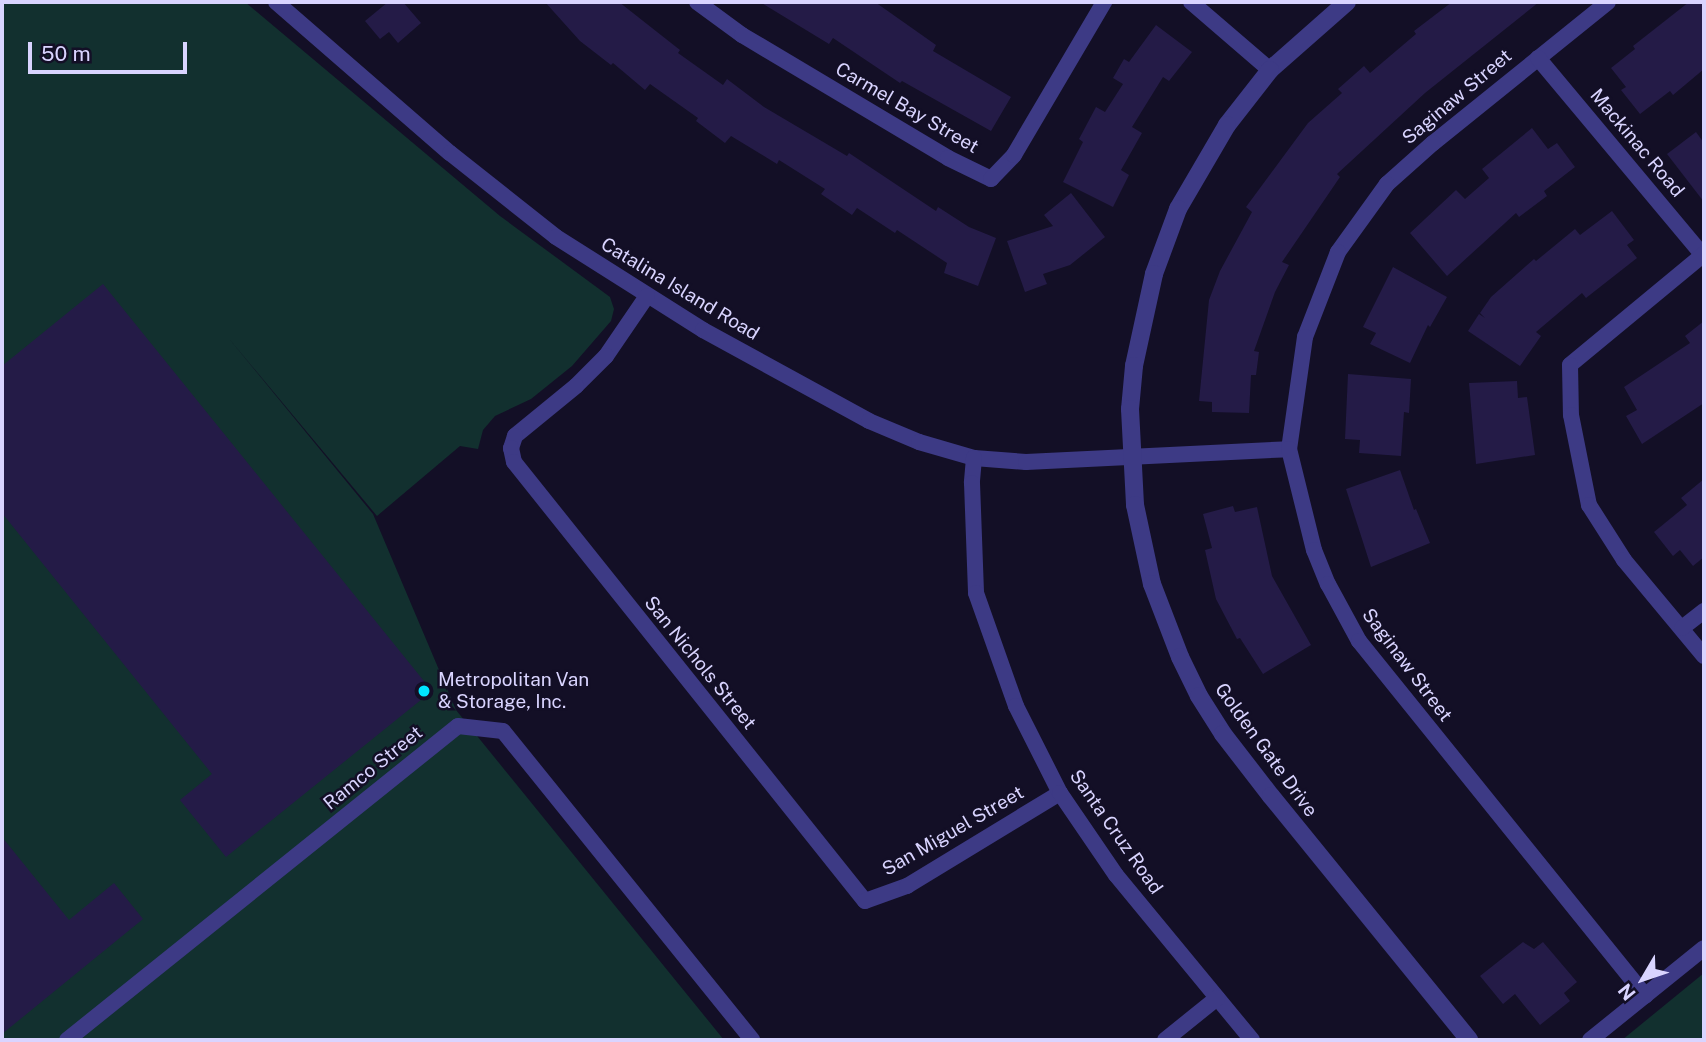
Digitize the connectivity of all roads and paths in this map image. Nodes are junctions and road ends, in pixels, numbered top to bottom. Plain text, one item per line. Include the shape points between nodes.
1 (276, 2) edge
2 (697, 2) edge
3 (1104, 2) edge
4 (1191, 2) edge
5 (1347, 2) edge
6 (1608, 2) edge
7 (1538, 58) junction
8 (1270, 71) junction
9 (1704, 255) edge
10 (647, 296) junction
11 (1289, 449) junction
12 (975, 458) junction
13 (1131, 459) junction
14 (1704, 611) edge
15 (1682, 628) junction
16 (1704, 656) edge
17 (1060, 793) junction
18 (865, 901) joint
19 (1704, 948) edge
20 (1645, 996) junction
21 (1217, 998) junction
22 (67, 1040) edge
23 (752, 1040) edge
24 (1165, 1040) edge
25 (1252, 1040) edge
26 (1469, 1040) edge
27 (1590, 1040) edge

1 - 10 street, Catalina Island Road via 460,162 556,237
2 - 3 street, Carmel Bay Street via 742,35 991,179 1014,155
4 - 8 street
5 - 8 street, Golden Gate Drive
6 - 7 street, Saginaw Street
7 - 9 street, Mackinac Road
7 - 11 street, Saginaw Street via 1387,184 1338,252 1305,337
8 - 13 street, Golden Gate Drive via 1212,146 1160,253 1134,366
9 - 15 street via 1570,365 1571,415 1589,505 1624,560
10 - 12 street, Catalina Island Road via 869,421
10 - 18 street, San Nichols Street via 606,356 522,428 511,448 514,462
11 - 13 street, Catalina Island Road
11 - 20 street, Saginaw Street via 1314,550 1359,641
12 - 13 street, Catalina Island Road via 1026,462
12 - 17 street, Santa Cruz Road via 976,593 1016,706
13 - 26 street, Golden Gate Drive via 1140,538 1152,584 1199,696 1271,796
14 - 15 street
15 - 16 street
17 - 18 street, San Miguel Street via 907,886
17 - 21 street, Santa Cruz Road via 1116,875
19 - 20 street
20 - 27 street
21 - 24 street
21 - 25 street, Santa Cruz Road
22 - 23 street, Ramco Street via 458,726 503,731

